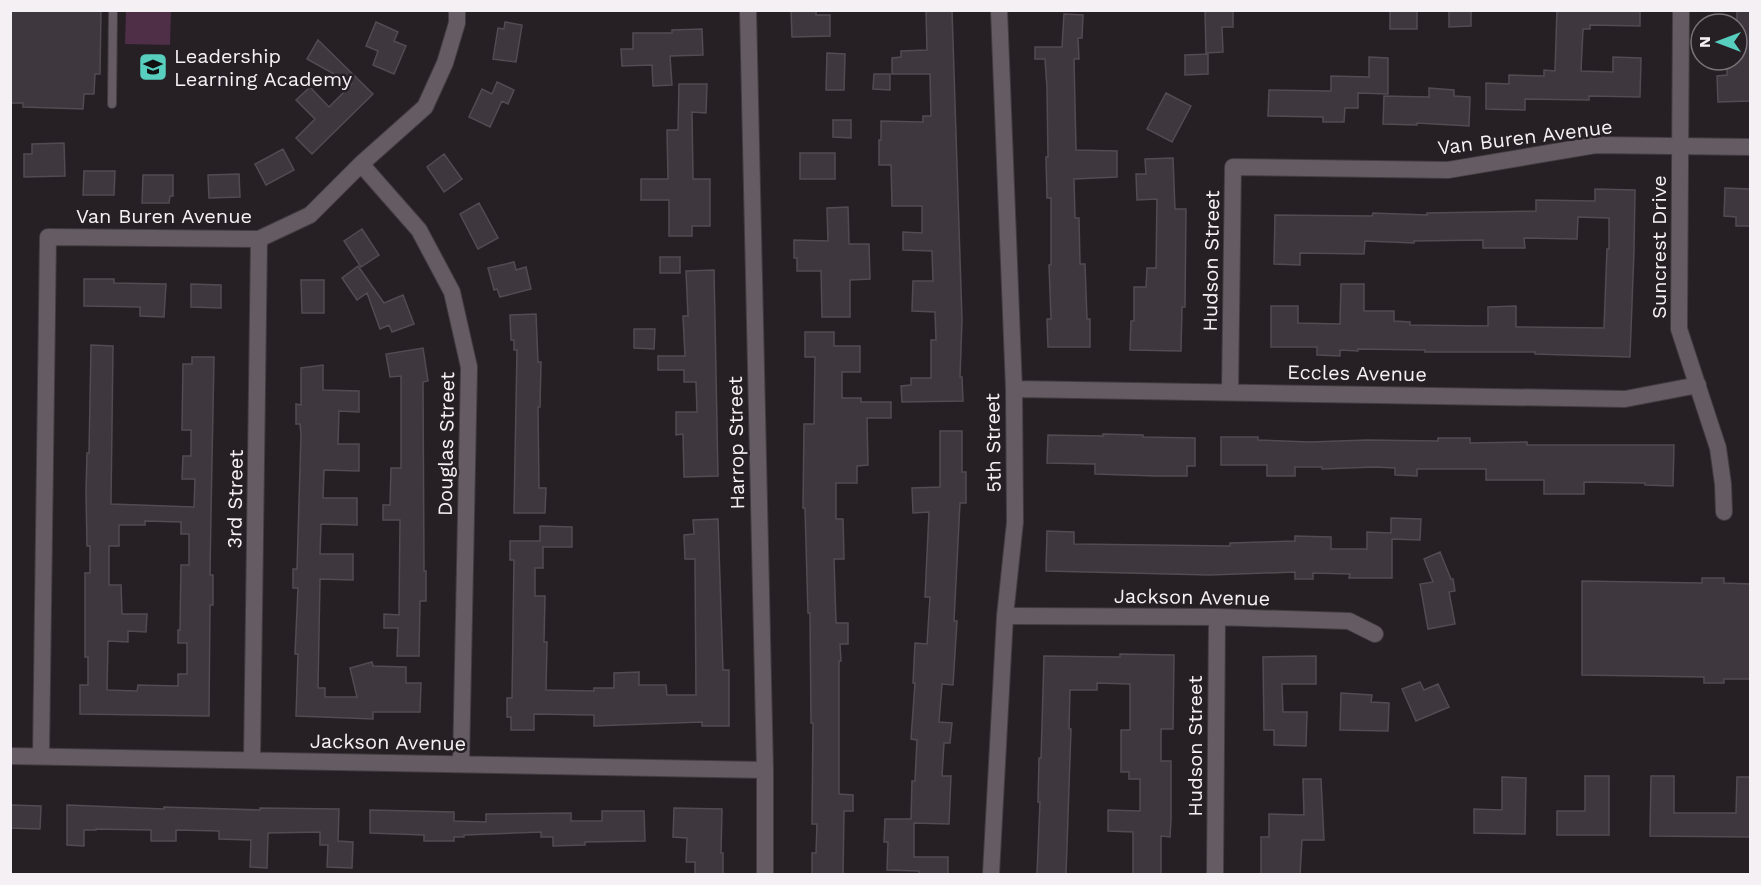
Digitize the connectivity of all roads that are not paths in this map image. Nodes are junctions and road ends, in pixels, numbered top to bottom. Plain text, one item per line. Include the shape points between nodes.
1 (113, 10) edge
2 (457, 10) edge
3 (748, 10) edge
4 (999, 10) edge
5 (1681, 10) edge
6 (112, 104) dead end
7 (1680, 147) junction
8 (1750, 147) edge
9 (362, 164) junction
10 (1233, 167) joint
11 (260, 239) junction
12 (1698, 385) junction
13 (1014, 389) junction
14 (1230, 392) junction
15 (1724, 512) dead end
16 (1005, 616) junction
17 (1217, 617) junction
18 (1375, 634) dead end
19 (10, 756) edge
20 (41, 756) junction
21 (252, 760) junction
22 (461, 764) junction
23 (765, 770) junction
24 (765, 874) edge
25 (991, 874) edge
26 (1215, 874) edge

1 - 6 lane
2 - 9 street via 445,63 425,107
3 - 23 street, Harrop Street
4 - 13 street, 5th Street
5 - 7 street, Suncrest Drive
7 - 8 street, Van Buren Avenue
7 - 10 street, Van Buren Avenue via 1596,145 1448,170
7 - 12 street, Suncrest Drive via 1679,329
9 - 11 street, Van Buren Avenue via 310,215
9 - 22 street, Douglas Street via 419,230 452,292 469,367
10 - 14 street, Hudson Street
11 - 20 street, Van Buren Avenue via 48,237
11 - 21 street, 3rd Street
12 - 14 street, Eccles Avenue via 1625,399
12 - 15 street, Suncrest Drive via 1718,448
13 - 14 street, Eccles Avenue
13 - 16 street, 5th Street via 1015,522
16 - 17 street, Jackson Avenue
16 - 25 street, 5th Street
17 - 18 street, Jackson Avenue via 1349,621
17 - 26 street, Hudson Street
19 - 20 street, Jackson Avenue
20 - 21 street, Jackson Avenue
21 - 22 street, Jackson Avenue
22 - 23 street, Jackson Avenue
23 - 24 street, Harrop Street

